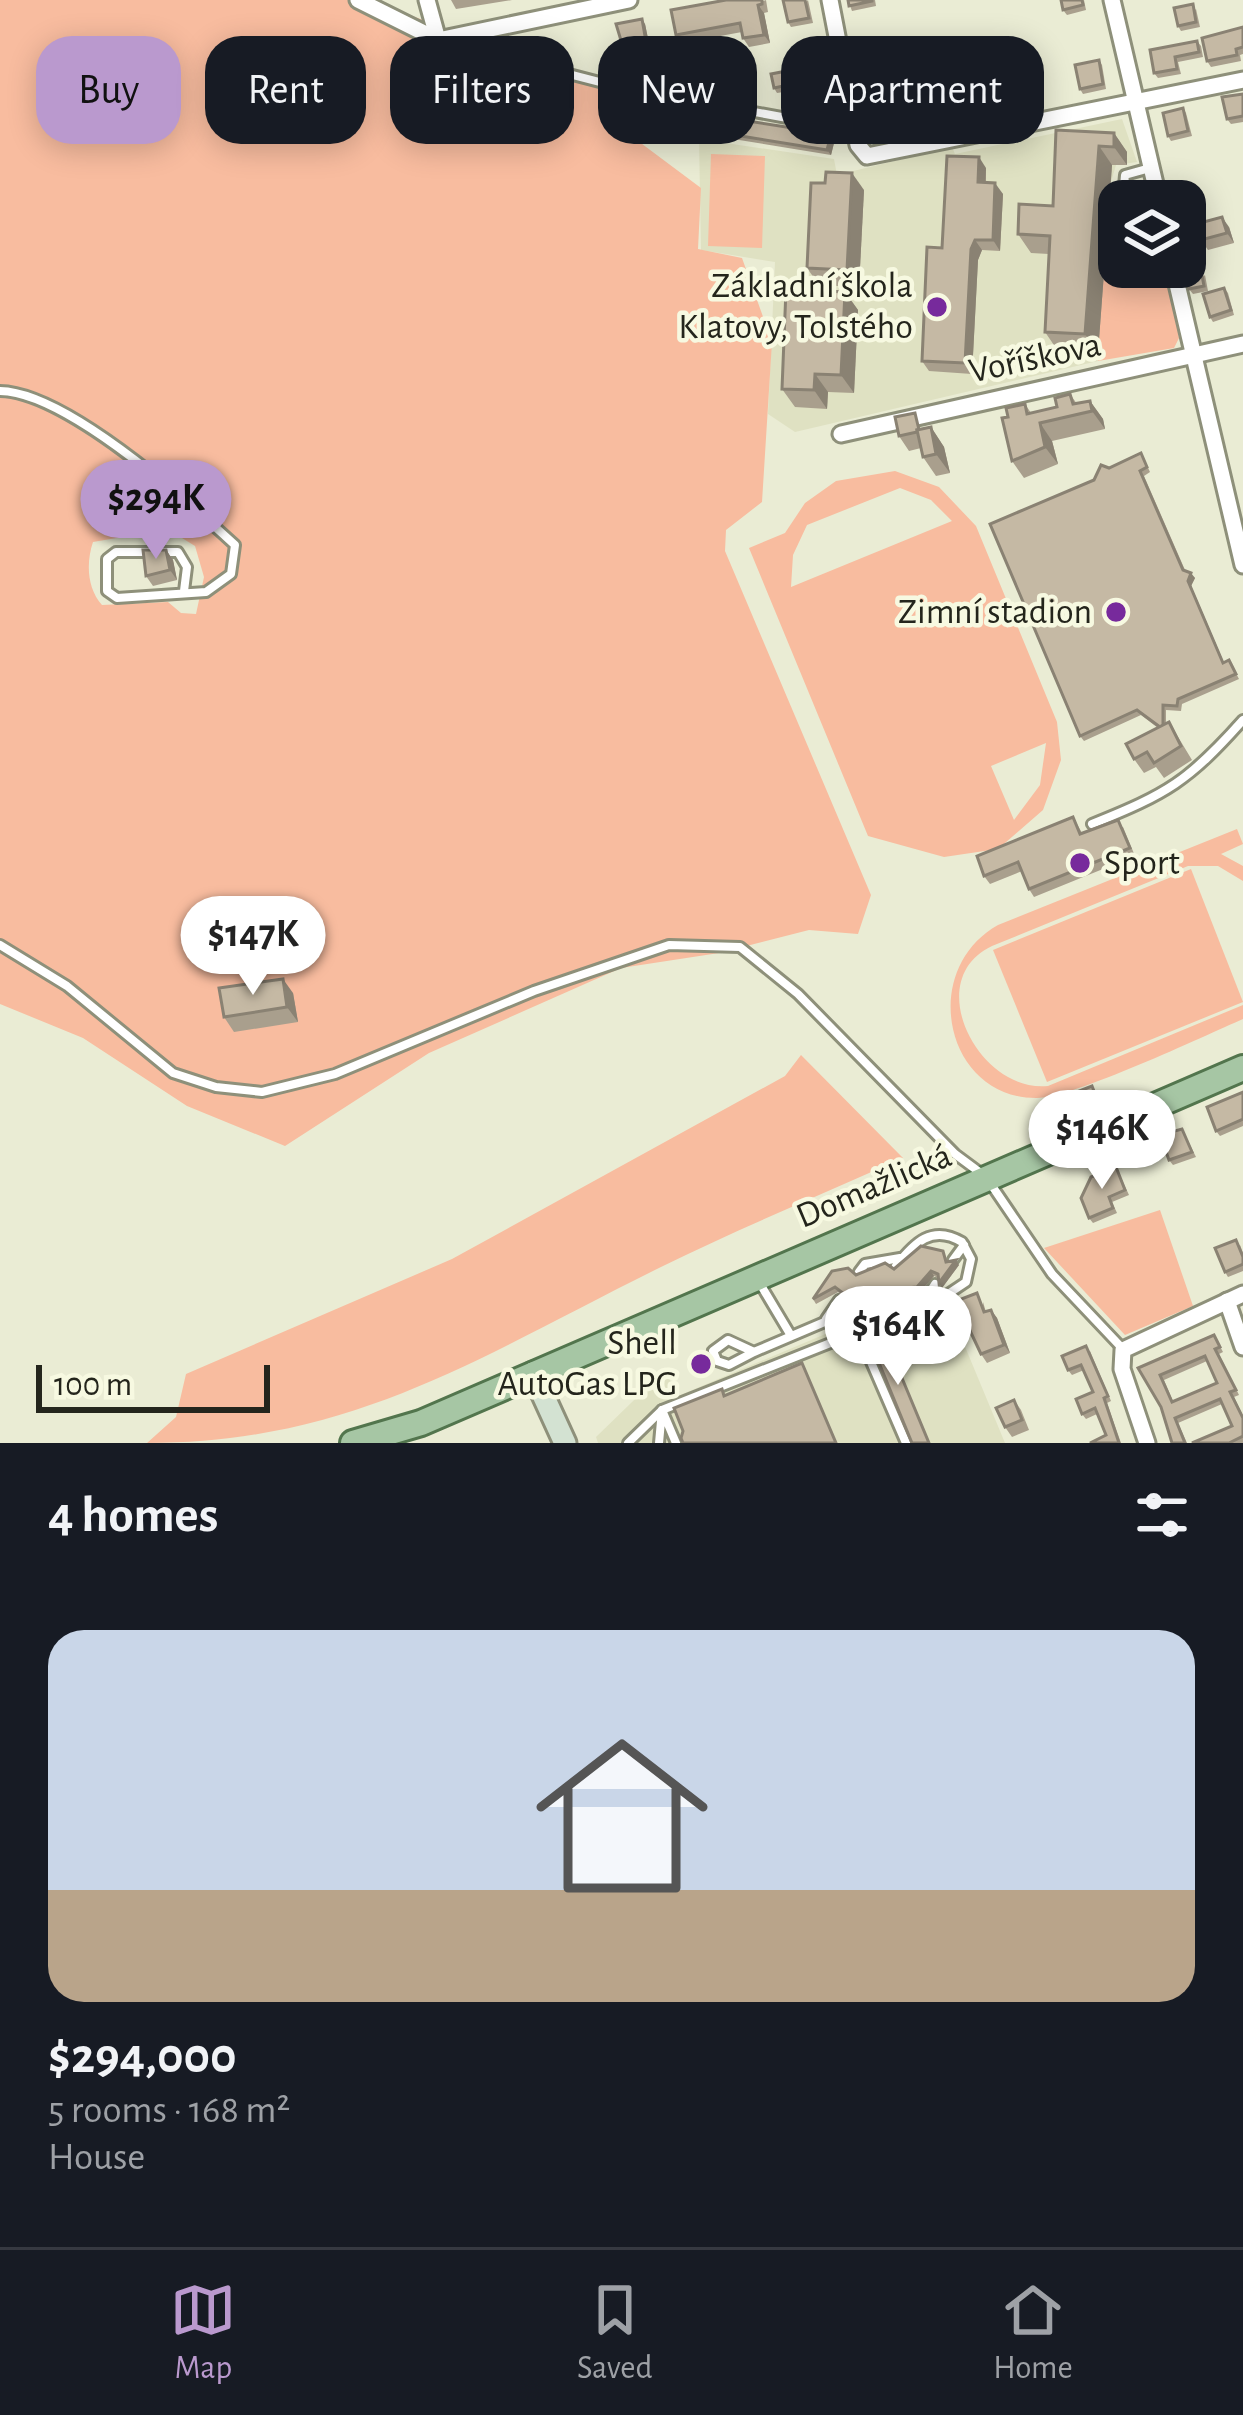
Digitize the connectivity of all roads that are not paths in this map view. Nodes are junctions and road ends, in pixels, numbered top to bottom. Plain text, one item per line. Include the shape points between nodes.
1 (358, 0) edge
2 (428, 0) edge
3 (628, 0) edge
4 (830, 0) edge
5 (1112, 0) edge
6 (430, 36) edge
7 (437, 36) edge
8 (457, 36) edge
9 (837, 36) edge
10 (574, 75) edge
11 (1243, 80) edge
12 (1137, 102) junction
13 (781, 117) edge
14 (1044, 121) edge
15 (859, 144) edge
16 (927, 144) edge
17 (1151, 168) junction
18 (1125, 180) edge
19 (1154, 180) edge
20 (1178, 288) edge
21 (1243, 344) edge
22 (1193, 359) junction
23 (0, 391) edge
24 (842, 434) dead end
25 (1243, 565) edge
26 (184, 591) junction
27 (1243, 721) edge
28 (1092, 824) edge
29 (0, 945) edge
30 (1243, 1068) edge
31 (986, 1177) junction
32 (964, 1245) junction
33 (953, 1260) edge
34 (859, 1272) edge
35 (755, 1275) junction
36 (935, 1285) edge
37 (875, 1295) edge
38 (858, 1298) edge
39 (1235, 1298) edge
40 (839, 1300) edge
41 (924, 1301) junction
42 (866, 1308) junction
43 (848, 1312) junction
44 (824, 1321) junction
45 (790, 1334) junction
46 (1243, 1347) edge
47 (1123, 1350) junction
48 (754, 1352) junction
49 (533, 1372) junction
50 (662, 1410) junction
51 (353, 1443) edge
52 (565, 1443) edge
53 (628, 1443) edge
54 (659, 1443) edge
55 (676, 1443) edge
56 (906, 1443) edge
57 (1147, 1443) edge

1 - 6 street
2 - 7 street
3 - 8 street
4 - 9 street
5 - 12 street
10 - 13 lane
11 - 12 street
12 - 14 street
12 - 17 street
15 - 16 street via 867,156
17 - 18 lane
17 - 19 street
20 - 22 street
21 - 22 street, Voříškova
22 - 24 street, Voříškova via 1107,371
22 - 25 street
23 - 26 lane via 44,400 69,416 235,545 231,574 206,592
26 - 26 lane via 187,567 178,552 116,552 107,559 112,597
27 - 28 lane via 1193,776
29 - 31 lane via 67,986 173,1073 262,1092 334,1074 669,945 740,947
30 - 31 main road, Domažlická
31 - 35 main road, Domažlická
31 - 47 lane via 1052,1274
32 - 33 lane
32 - 34 lane via 930,1235 899,1262 865,1264
32 - 41 lane via 971,1259 966,1282 957,1293
35 - 45 lane
35 - 49 main road, Domažlická
36 - 41 lane
37 - 42 lane
38 - 43 lane
39 - 46 street
39 - 47 street
40 - 44 lane
41 - 42 lane
42 - 43 lane
43 - 44 lane
44 - 45 lane
45 - 48 lane
47 - 57 street
48 - 48 lane via 728,1340 713,1352 729,1365
49 - 51 main road, Domažlická via 421,1423
49 - 52 main road
50 - 53 lane
50 - 54 lane
50 - 55 lane
50 - 56 lane via 858,1332

